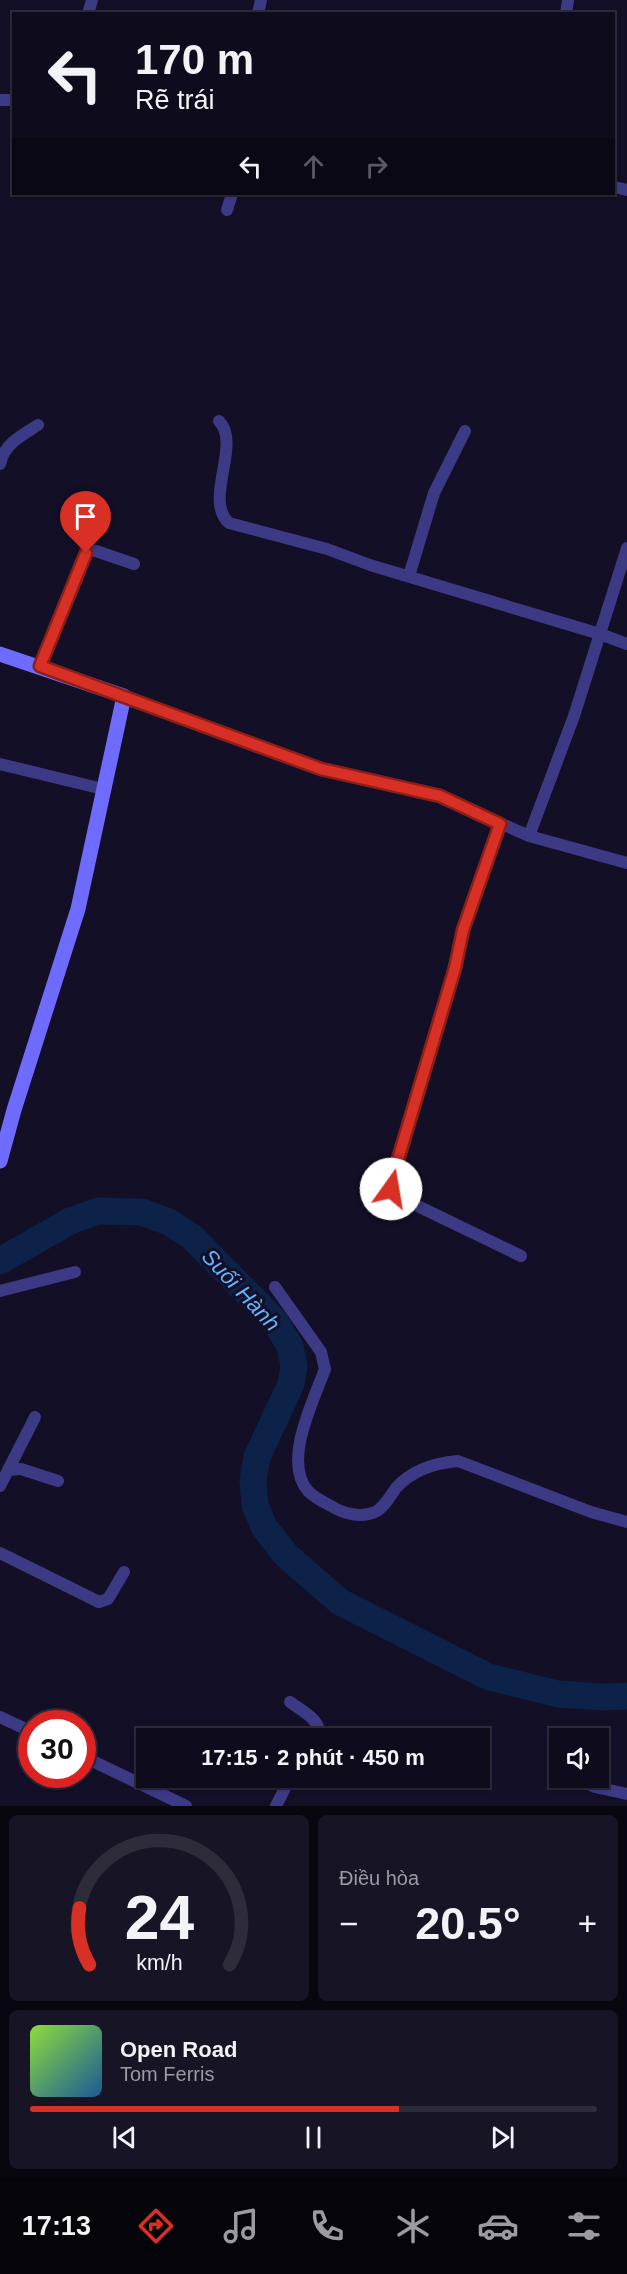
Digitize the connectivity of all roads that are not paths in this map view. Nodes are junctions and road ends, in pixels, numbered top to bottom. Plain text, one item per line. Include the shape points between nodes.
1 (232, 195) edge
2 (226, 210) dead end
3 (219, 421) dead end
4 (38, 425) dead end
5 (465, 431) dead end
6 (0, 464) edge
7 (627, 548) edge
8 (134, 564) dead end
9 (409, 576) junction
10 (600, 634) junction
11 (627, 644) edge
12 (0, 654) edge
13 (40, 666) junction
14 (124, 696) junction
15 (0, 764) edge
16 (103, 789) junction
17 (500, 824) junction
18 (528, 836) junction
19 (627, 863) edge
20 (0, 1161) edge
21 (521, 1256) dead end
22 (75, 1272) dead end
23 (275, 1287) dead end
24 (0, 1291) edge
25 (36, 1417) dead end
26 (9, 1470) junction
27 (58, 1481) dead end
28 (0, 1486) edge
29 (627, 1522) edge
30 (0, 1553) edge
31 (124, 1572) dead end
32 (290, 1702) dead end
33 (0, 1717) edge
34 (18, 1725) edge
35 (319, 1728) edge
36 (96, 1763) edge
37 (285, 1788) edge
38 (600, 1788) edge
39 (627, 1794) edge
40 (186, 1806) edge
41 (276, 1806) edge

1 - 2 street
3 - 9 street via 226,436 220,500 229,523
4 - 6 street via 3,452
5 - 9 street via 434,493
7 - 10 street
8 - 13 street via 96,551 86,553
9 - 10 street
10 - 11 street
10 - 18 street via 574,716
12 - 13 street
13 - 14 street
14 - 16 street
14 - 17 street via 321,769 440,796
15 - 16 street
16 - 20 street via 78,909
17 - 18 street
17 - 21 street via 463,930 391,1189 400,1198
18 - 19 street
22 - 24 street
23 - 29 street via 325,1360 302,1433 298,1460 307,1490 321,1501 338,1511 364,1515 379,1509 407,1478 419,1471 458,1461
25 - 26 street
26 - 27 street via 21,1469
26 - 28 street
30 - 31 street via 99,1602 108,1599
32 - 35 street
33 - 34 street
36 - 40 street
37 - 41 street
38 - 39 street

